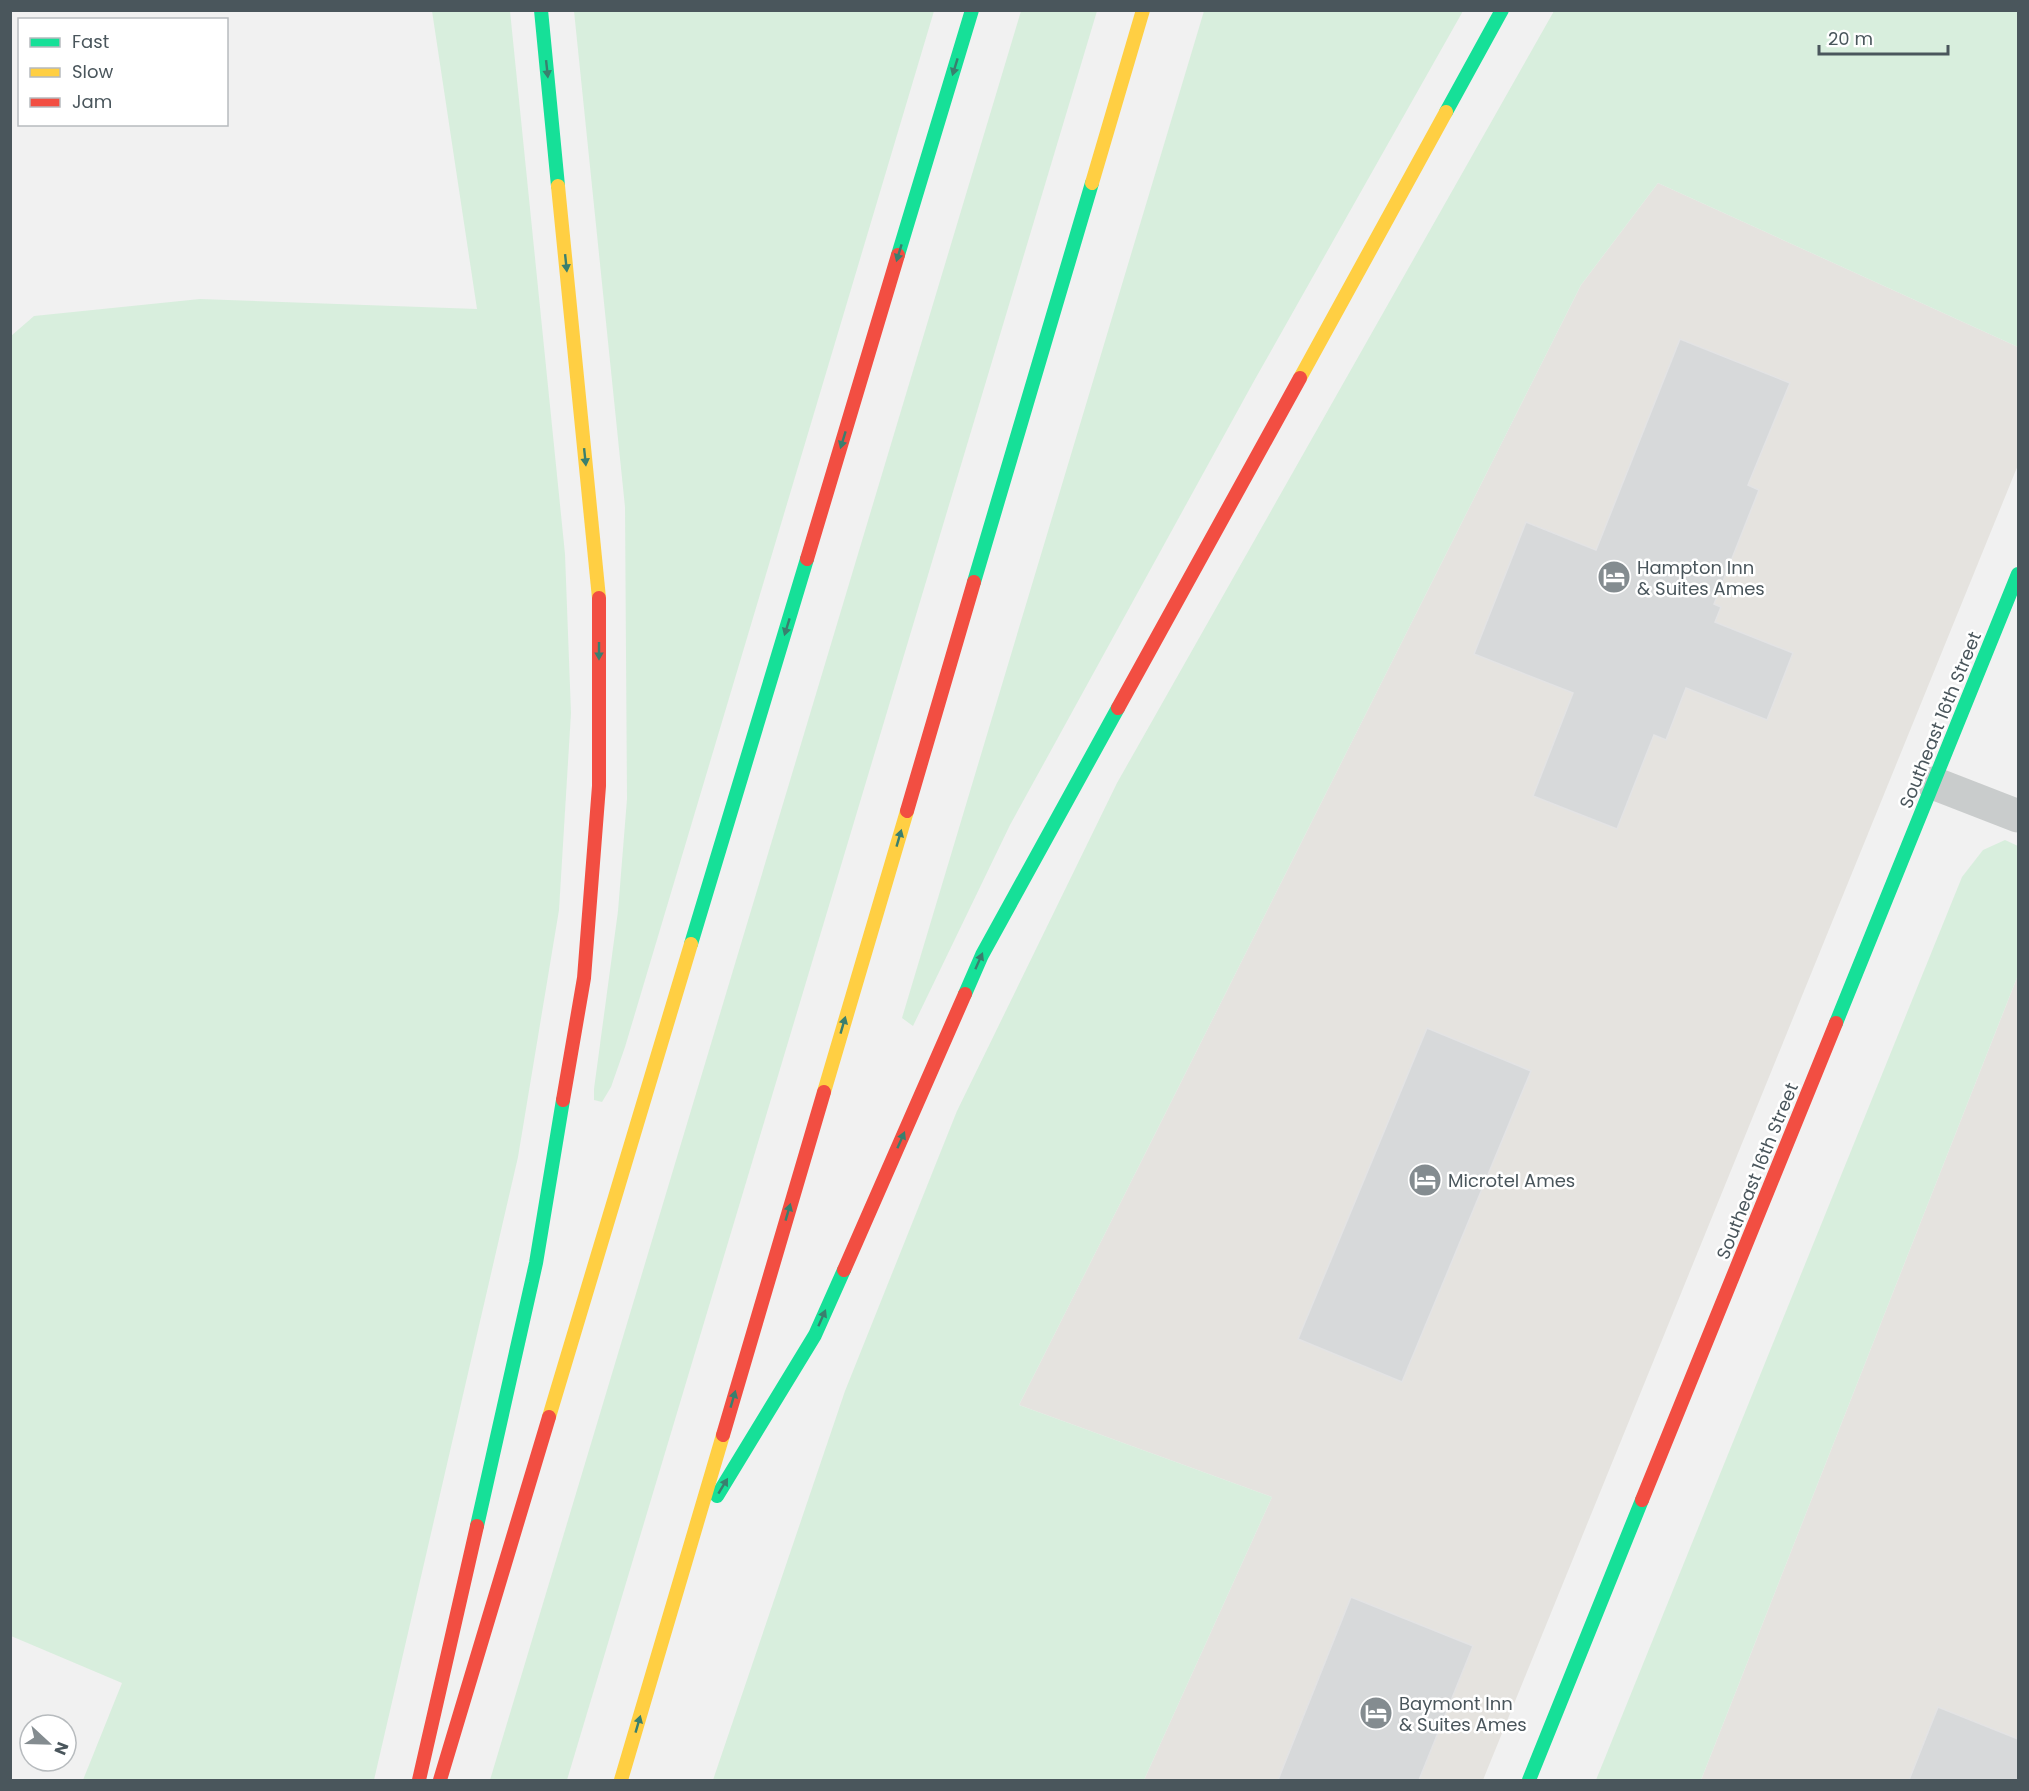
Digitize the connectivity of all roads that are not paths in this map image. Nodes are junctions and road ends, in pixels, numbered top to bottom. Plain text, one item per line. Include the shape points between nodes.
1 (542, 10) edge
2 (972, 10) edge
3 (1143, 10) edge
4 (1502, 10) edge
5 (2019, 574) edge
6 (1933, 783) junction
7 (2019, 816) edge
8 (693, 1536) junction
9 (419, 1780) edge
10 (440, 1780) edge
11 (621, 1780) edge
12 (1529, 1780) edge

1 -> 9 main road via 599,594 599,786 584,978 536,1263
2 -> 10 main road
8 -> 3 main road
8 -> 4 main road via 815,1335 982,955
5 - 6 main road, Southeast 16th Street
6 - 7 street
6 - 12 main road, Southeast 16th Street
11 -> 8 main road

